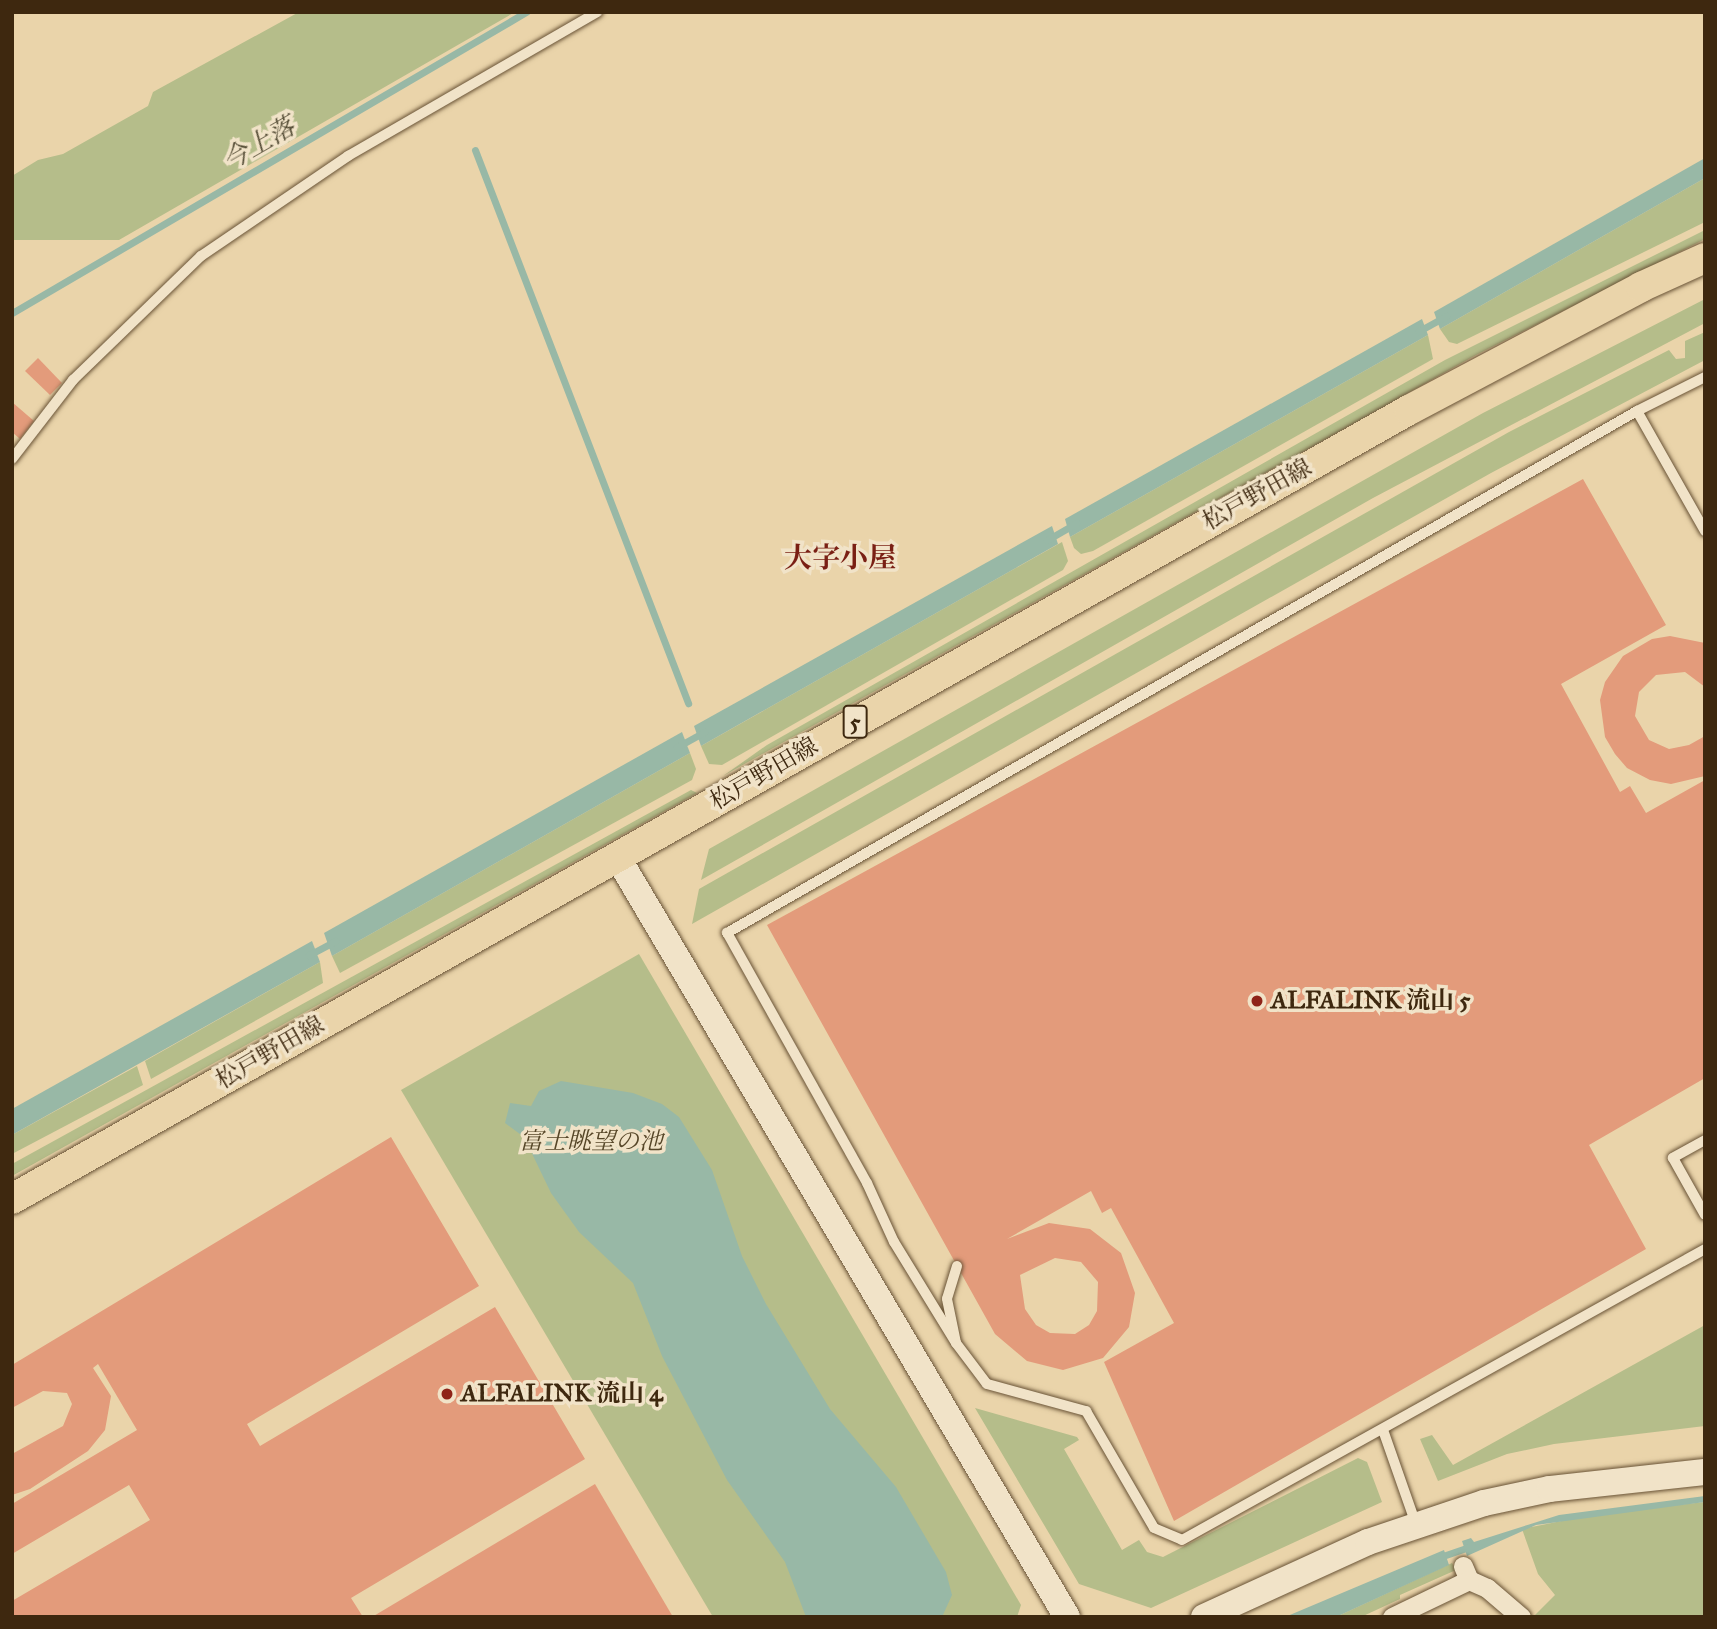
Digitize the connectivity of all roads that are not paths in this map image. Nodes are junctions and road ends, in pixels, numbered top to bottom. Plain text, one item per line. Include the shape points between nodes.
1 (597, 12) edge
2 (1705, 258) edge
3 (1705, 377) edge
4 (1637, 411) junction
5 (12, 460) edge
6 (1705, 531) edge
7 (618, 858) junction
8 (1705, 1140) edge
9 (12, 1199) edge
10 (1705, 1215) edge
11 (1705, 1249) edge
12 (957, 1266) dead end
13 (956, 1343) junction
14 (1383, 1430) junction
15 (1705, 1472) edge
16 (1416, 1524) junction
17 (1397, 1616) edge
18 (1067, 1617) edge
19 (1204, 1617) edge
20 (1521, 1617) edge

1 - 5 lane via 348,156 201,256 73,380
2 - 7 main road, 松戸野田線 / 5 via 1641,287 1398,416
3 - 4 lane
4 - 6 lane
4 - 13 lane via 726,933 867,1183 894,1242
7 - 9 main road, 松戸野田線 / 5
7 - 18 street
8 - 10 lane via 1673,1158
11 - 14 lane
12 - 13 lane via 947,1299
13 - 14 lane via 987,1384 1086,1411 1154,1528 1182,1540
14 - 16 lane
15 - 16 street via 1550,1489
16 - 19 street
17 - 20 street via 1466,1573

